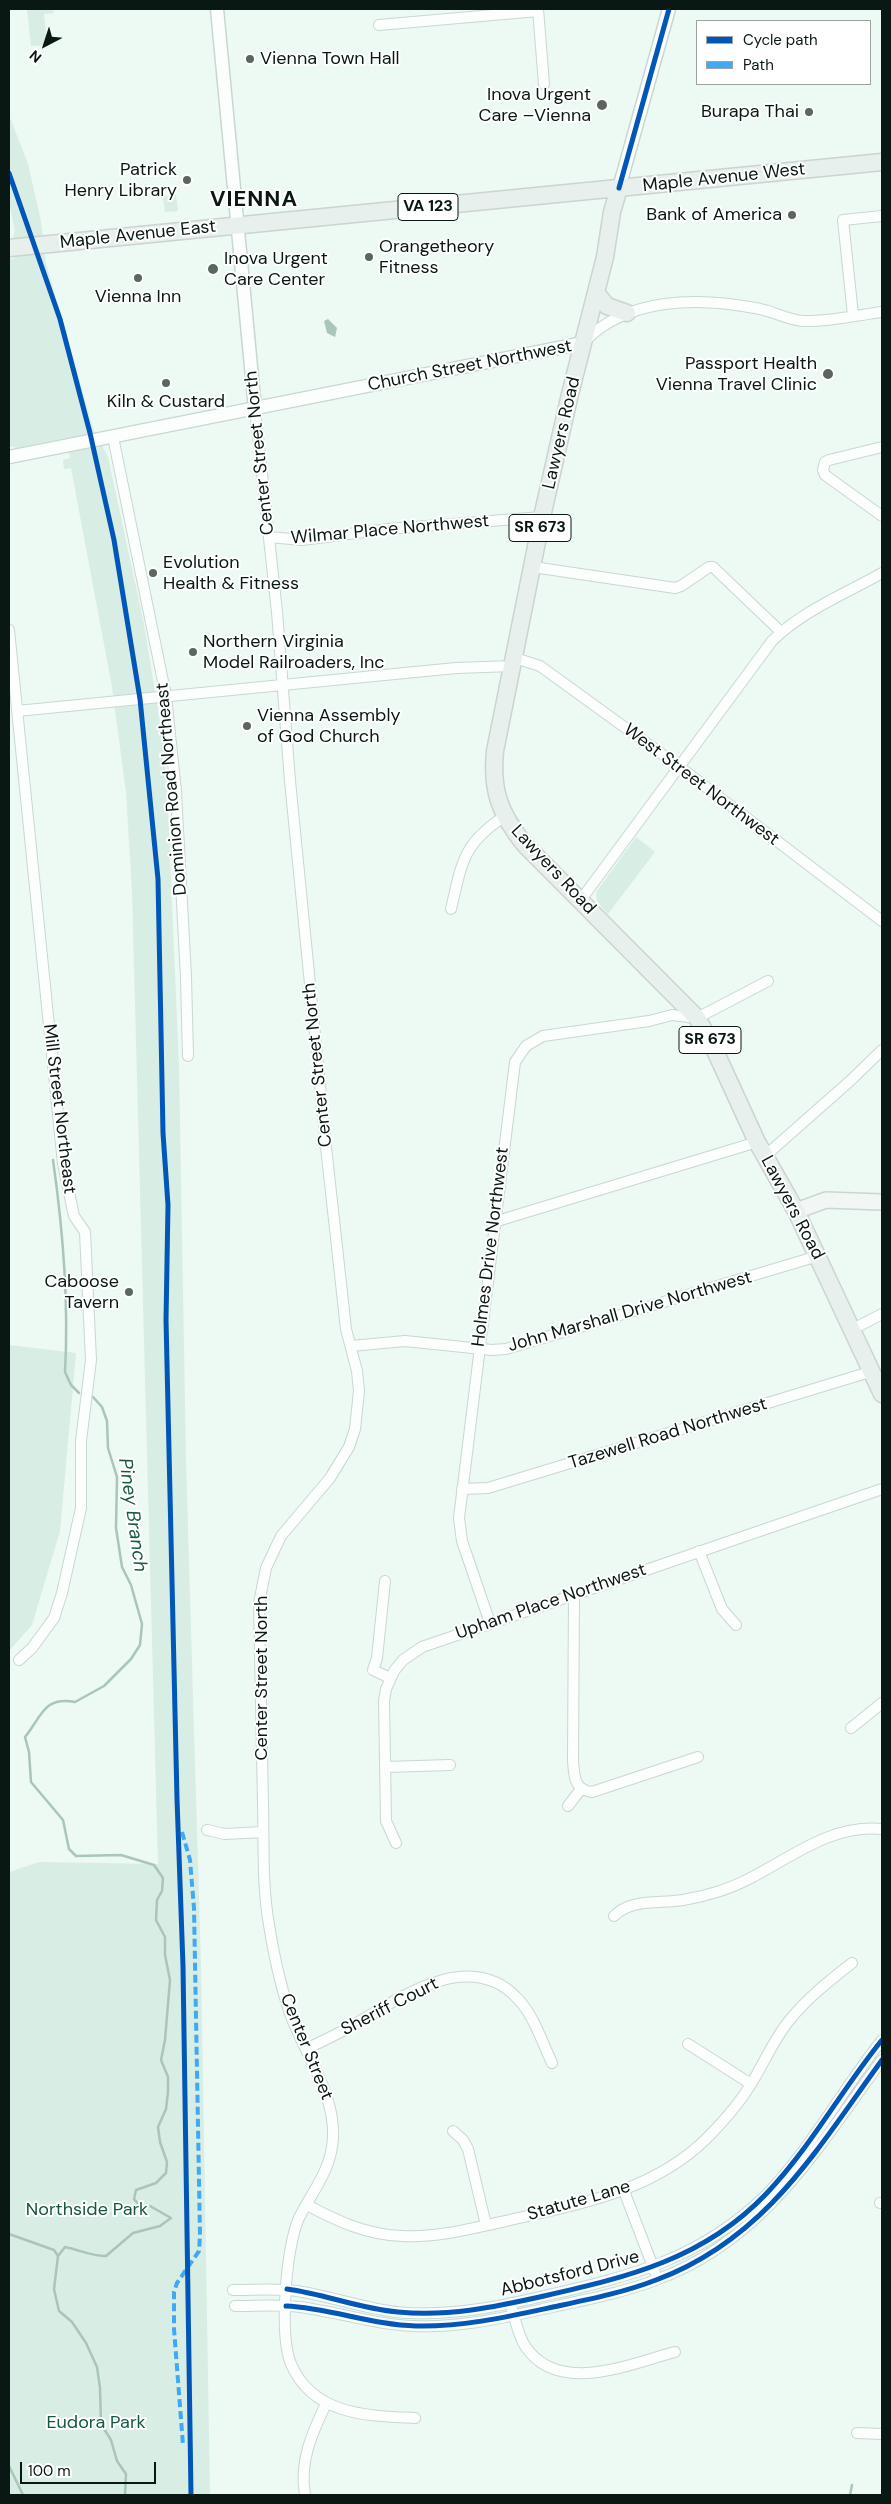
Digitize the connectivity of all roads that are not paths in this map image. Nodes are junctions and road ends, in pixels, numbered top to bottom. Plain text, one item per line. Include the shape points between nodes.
1 (217, 9) edge
2 (668, 9) edge
3 (538, 10) edge
4 (380, 25) dead end
5 (544, 84) dead end
6 (882, 162) edge
7 (619, 188) junction
8 (882, 216) edge
9 (238, 225) junction
10 (9, 248) edge
11 (596, 293) junction
12 (882, 312) edge
13 (627, 313) junction
14 (853, 315) junction
15 (583, 343) junction
16 (256, 409) junction
17 (112, 437) junction
18 (882, 447) edge
19 (9, 457) edge
20 (882, 516) edge
21 (542, 517) junction
22 (269, 537) junction
23 (533, 567) junction
24 (882, 573) edge
25 (9, 630) edge
26 (781, 632) junction
27 (514, 662) junction
28 (283, 685) junction
29 (166, 696) junction
30 (17, 711) junction
31 (679, 767) junction
32 (505, 816) junction
33 (580, 901) junction
34 (451, 909) dead end
35 (882, 921) edge
36 (768, 981) dead end
37 (698, 1018) junction
38 (882, 1050) edge
39 (188, 1056) dead end
40 (761, 1149) junction
41 (882, 1202) edge
42 (796, 1211) junction
43 (494, 1222) junction
44 (818, 1256) junction
45 (882, 1314) edge
46 (853, 1329) junction
47 (351, 1346) junction
48 (478, 1349) junction
49 (873, 1372) junction
50 (882, 1394) edge
51 (882, 1488) edge
52 (462, 1489) junction
53 (700, 1551) junction
54 (385, 1581) dead end
55 (574, 1595) junction
56 (490, 1623) junction
57 (736, 1625) dead end
58 (19, 1660) dead end
59 (390, 1678) junction
60 (882, 1703) edge
61 (851, 1728) dead end
62 (698, 1757) dead end
63 (450, 1764) dead end
64 (384, 1767) junction
65 (581, 1788) junction
66 (568, 1806) dead end
67 (882, 1829) edge
68 (207, 1830) dead end
69 (263, 1832) junction
70 (396, 1843) dead end
71 (264, 1877) joint
72 (614, 1916) dead end
73 (852, 1964) dead end
74 (882, 2040) edge
75 (688, 2044) dead end
76 (306, 2049) junction
77 (882, 2060) edge
78 (552, 2063) dead end
79 (751, 2084) junction
80 (453, 2131) dead end
81 (624, 2191) junction
82 (306, 2205) junction
83 (486, 2225) junction
84 (653, 2267) junction
85 (658, 2280) junction
86 (233, 2290) dead end
87 (287, 2290) junction
88 (511, 2304) junction
89 (235, 2306) dead end
90 (286, 2306) junction
91 (514, 2316) junction
92 (675, 2352) dead end
93 (326, 2404) junction
94 (415, 2418) dead end
95 (857, 2433) dead end
96 (882, 2434) edge
97 (305, 2495) edge

1 - 9 street, Center Street North
2 - 7 street
3 - 4 street
3 - 5 street
6 - 7 main road, Maple Avenue West / VA 123
7 - 9 main road, Maple Avenue West / VA 123
7 - 11 main road, Lawyers Road / SR 673
8 - 14 street via 843,220
9 - 10 main road, Maple Avenue East / VA 123
9 - 16 street, Center Street North
11 - 13 main road via 607,306
11 - 15 main road, Lawyers Road / SR 673
12 - 14 street, Church Street Northwest
13 - 14 street, Church Street Northwest via 664,304 705,302 754,307 805,321
13 - 15 street, Church Street Northwest via 599,329
15 - 16 street, Church Street Northwest
15 - 21 main road, Lawyers Road / SR 673
16 - 17 street, Church Street Northwest
16 - 22 street, Center Street North
17 - 19 street, Church Street Northwest
17 - 29 street, Dominion Road Northeast
18 - 20 street via 830,460 823,466 825,475
21 - 22 street, Wilmar Place Northwest via 302,540
21 - 23 main road, Lawyers Road / SR 673
22 - 28 street, Center Street North
23 - 26 street via 675,588 713,567
23 - 27 main road, Lawyers Road / SR 673
24 - 26 street
25 - 30 street, Mill Street Northeast
26 - 31 street via 737,685
27 - 28 street, West Street Northwest
27 - 31 street, West Street Northwest via 540,666
27 - 32 main road, Lawyers Road / SR 673 via 493,771 496,796
28 - 29 street, West Street Northwest
28 - 47 street, Center Street North via 327,1156 346,1329
29 - 30 street, West Street Northwest
29 - 39 street, Dominion Road Northeast via 178,829
30 - 58 street, Mill Street Northeast via 63,1164 74,1216 85,1232 91,1360 80,1441 81,1508 62,1593 54,1618
31 - 33 street
31 - 35 street, West Street Northwest
32 - 33 main road, Lawyers Road / SR 673 via 525,845
32 - 34 street via 480,834 467,852
33 - 37 main road, Lawyers Road / SR 673
36 - 37 street
37 - 40 main road, Lawyers Road / SR 673
37 - 43 street, Holmes Drive Northwest via 672,1015 544,1036 526,1046 514,1062
38 - 40 street via 850,1082
40 - 42 main road, Lawyers Road / SR 673
40 - 43 street
41 - 42 main road via 826,1200
42 - 44 main road, Lawyers Road / SR 673
43 - 48 street, Holmes Drive Northwest
44 - 46 main road, Lawyers Road / SR 673
44 - 48 street, John Marshall Drive Northwest via 515,1348
45 - 46 street
46 - 49 main road, Lawyers Road / SR 673
47 - 48 street, John Marshall Drive Northwest via 405,1341
47 - 69 street, Center Street North via 359,1391 355,1430 349,1447 330,1478 281,1536 261,1586
48 - 52 street, Holmes Drive Northwest
49 - 50 main road, Lawyers Road / SR 673
49 - 52 street, Tazewell Road Northwest via 488,1488
51 - 53 street, Upham Place Northwest
52 - 56 street, Holmes Drive Northwest via 461,1534
53 - 55 street, Upham Place Northwest
53 - 57 street via 722,1609
54 - 59 street via 373,1670
55 - 56 street, Upham Place Northwest
55 - 65 street via 573,1760 574,1778
56 - 59 street, Upham Place Northwest via 422,1647 403,1660
59 - 64 street, Upham Place Northwest via 384,1701
60 - 61 street
62 - 65 street via 592,1792
63 - 64 street
64 - 70 street, Upham Place Northwest via 386,1821
65 - 66 street
67 - 72 street via 858,1829 825,1837 722,1890 684,1900 635,1904
68 - 69 street via 225,1834
69 - 71 street, Center Street North
71 - 76 street, Center Street via 268,1923 281,1983
73 - 79 street, Statute Lane via 824,1986 788,2022
74 - 84 street, Abbotsford Drive via 766,2195 700,2245
75 - 79 street
76 - 78 street, Sheriff Court via 408,1993 445,1978 470,1976 494,1982 517,1998 526,2008
76 - 82 street, Center Street via 327,2099 333,2137 327,2167
77 - 85 street, Abbotsford Drive via 794,2181 764,2213 709,2254
79 - 81 street, Statute Lane via 723,2122 685,2156
80 - 83 street via 468,2149
81 - 83 street, Statute Lane
81 - 84 street
82 - 83 street, Statute Lane via 362,2230 401,2236 443,2234
82 - 87 street, Center Street via 290,2248
84 - 85 street
84 - 88 street, Abbotsford Drive
85 - 91 street, Abbotsford Drive
86 - 87 street, Abbotsford Drive
87 - 88 street, Abbotsford Drive via 398,2312 456,2313
87 - 90 street, Center Street
88 - 91 street
89 - 90 street, Abbotsford Drive
90 - 91 street, Abbotsford Drive via 415,2326 453,2326
90 - 93 street, Center Street via 285,2341 290,2363 305,2387
91 - 92 street via 519,2335 532,2355 564,2373 587,2374
93 - 94 street, Center Street via 350,2413
93 - 97 street via 307,2450
95 - 96 street

